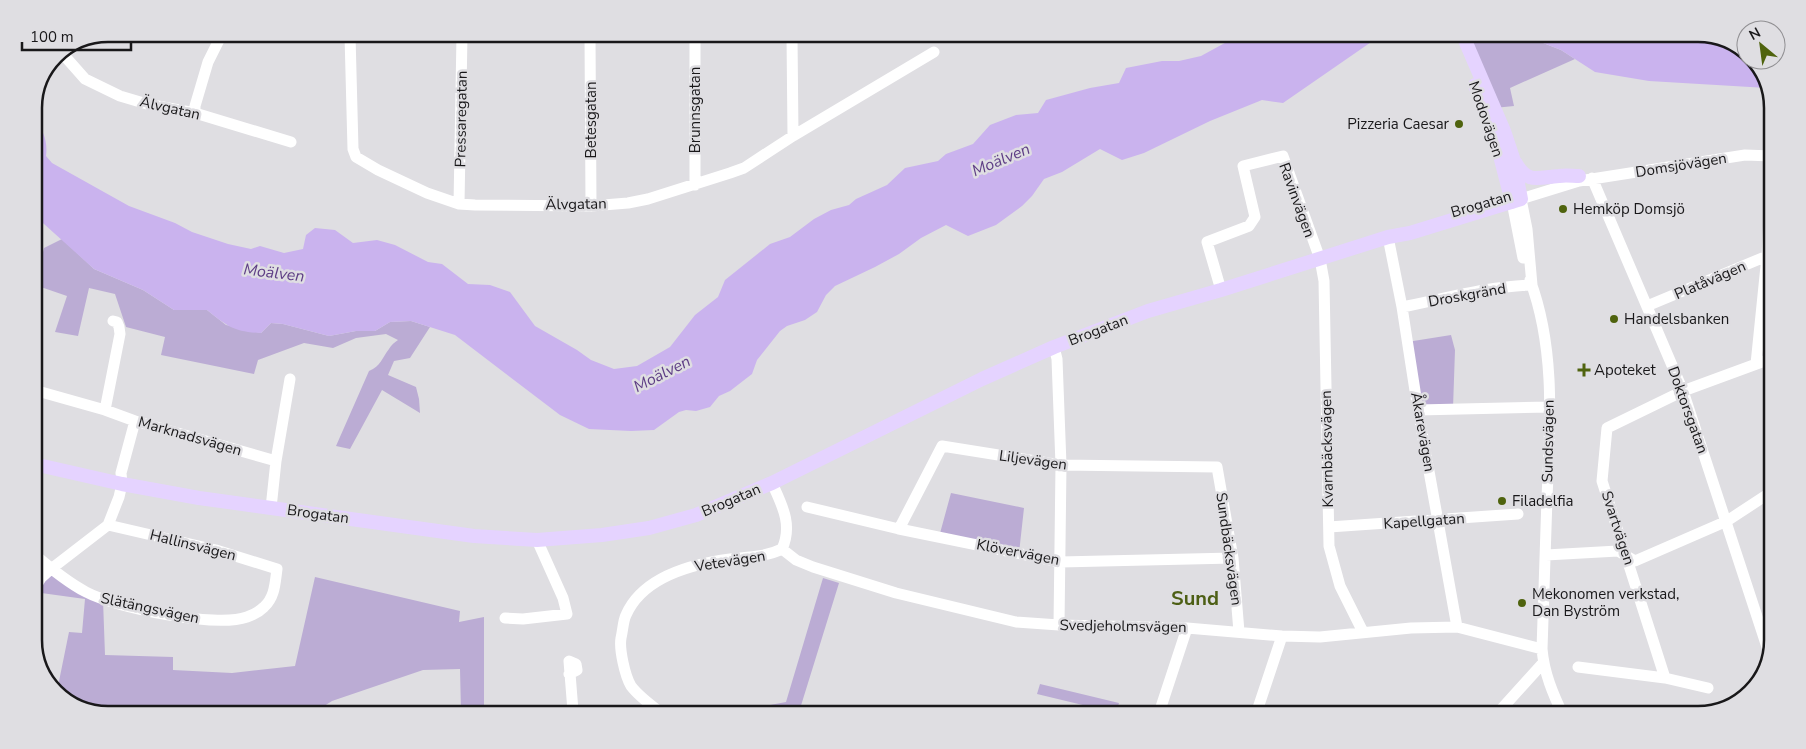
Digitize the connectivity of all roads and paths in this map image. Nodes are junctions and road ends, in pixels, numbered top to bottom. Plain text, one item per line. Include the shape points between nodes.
1 (218, 42) edge
2 (350, 42) edge
3 (462, 42) edge
4 (590, 42) edge
5 (695, 42) edge
6 (792, 42) edge
7 (1456, 42) edge
8 (1466, 42) edge
9 (934, 52) dead end
10 (67, 58) edge
11 (195, 113) junction
12 (793, 136) junction
13 (291, 142) dead end
14 (1763, 156) edge
15 (1513, 158) junction
16 (1585, 177) junction
17 (695, 185) junction
18 (1516, 197) junction
19 (459, 204) junction
20 (591, 206) junction
21 (1388, 237) junction
22 (1763, 256) edge
23 (1320, 259) junction
24 (1532, 285) junction
25 (1220, 290) junction
26 (1763, 304) edge
27 (1647, 306) junction
28 (1402, 307) junction
29 (113, 321) dead end
30 (1054, 347) junction
31 (1763, 362) edge
32 (1756, 364) junction
33 (290, 379) dead end
34 (1684, 391) junction
35 (43, 393) edge
36 (1549, 407) junction
37 (105, 410) junction
38 (1418, 410) junction
39 (135, 421) junction
40 (276, 461) junction
41 (1061, 465) junction
42 (43, 466) edge
43 (1217, 467) joint
44 (772, 483) junction
45 (122, 484) junction
46 (1763, 497) edge
47 (271, 508) junction
48 (808, 508) dead end
49 (1518, 514) dead end
50 (1439, 520) junction
51 (1727, 521) junction
52 (108, 525) junction
53 (1328, 527) junction
54 (899, 528) junction
55 (537, 540) junction
56 (782, 549) junction
57 (1546, 555) junction
58 (1627, 557) junction
59 (1233, 558) junction
60 (43, 562) edge
61 (1060, 562) junction
62 (51, 569) junction
63 (277, 569) joint
64 (43, 576) edge
65 (505, 618) dead end
66 (1059, 625) junction
67 (1458, 627) junction
68 (1187, 628) junction
69 (1240, 632) junction
70 (1363, 632) junction
71 (1763, 635) edge
72 (1282, 636) junction
73 (1542, 649) junction
74 (1543, 663) junction
75 (1578, 667) dead end
76 (569, 674) dead end
77 (1666, 678) junction
78 (1708, 688) dead end
79 (572, 706) edge
80 (654, 706) edge
81 (1161, 706) edge
82 (1259, 706) edge
83 (1503, 706) edge
84 (1559, 706) edge

1 - 11 street via 208,62
2 - 19 street, Älvgatan via 352,148 356,157 427,193
3 - 19 street, Pressaregatan
4 - 20 street, Betesgatan
5 - 17 street, Brunnsgatan
6 - 12 street
7 - 18 main road, Modovägen
8 - 15 main road, Modovägen
9 - 12 street, Älvgatan
10 - 11 street, Älvgatan via 85,79 120,96
11 - 13 street, Älvgatan
12 - 17 street, Älvgatan via 744,168
14 - 16 street, Domsjövägen via 1745,155
15 - 16 main road via 1520,171 1529,177
15 - 18 main road, Modovägen
16 - 18 street, Domsjövägen
16 - 27 street, Doktorsgatan
17 - 20 street, Älvgatan via 638,201
18 - 21 main road, Brogatan via 1410,233
18 - 24 street, Sundsvägen via 1523,258
19 - 20 street, Älvgatan
21 - 23 main road, Brogatan
21 - 28 street, Åkarevägen
22 - 27 street, Platåvägen
23 - 25 main road, Brogatan
23 - 25 street, Ravinvägen via 1283,156 1243,166 1255,217 1249,226 1207,242
23 - 53 street, Kvarnbäcksvägen via 1324,281
24 - 28 street, Droskgränd
24 - 36 street, Sundsvägen via 1546,348
25 - 30 main road, Brogatan via 1148,311
26 - 32 street
27 - 34 street, Doktorsgatan
28 - 38 street, Åkarevägen
29 - 37 street via 117,322 120,334
30 - 41 street
30 - 44 main road, Brogatan
31 - 32 street
32 - 34 street
33 - 40 street
34 - 51 street, Doktorsgatan
34 - 58 street, Svartvägen via 1607,428 1602,481
35 - 37 street, Marknadsvägen
36 - 38 street
36 - 57 street, Sundsvägen
37 - 39 street, Marknadsvägen
38 - 50 street, Åkarevägen
39 - 40 street, Marknadsvägen
39 - 45 street via 121,473
40 - 47 street
41 - 43 street, Liljevägen
41 - 54 street, Liljevägen via 942,446
41 - 61 street
42 - 45 main road, Brogatan
43 - 59 street, Sundbäcksvägen
44 - 55 main road, Brogatan via 696,515 649,528
44 - 56 street via 788,524
45 - 47 main road, Brogatan
45 - 52 street
46 - 51 street
47 - 55 main road, Brogatan via 474,536
48 - 54 street, Klövervägen
49 - 50 street, Kapellgatan
50 - 53 street, Kapellgatan
50 - 67 street, Åkarevägen
51 - 58 street via 1635,561
51 - 71 street, Doktorsgatan
52 - 62 street
52 - 63 street, Hallinsvägen via 216,550
53 - 70 street, Kvarnbäcksvägen via 1329,546 1338,580
54 - 61 street, Klövervägen
55 - 65 street via 567,614
56 - 66 street, Svedjeholmsvägen via 813,567 896,593 1016,622
56 - 80 street, Vetevägen via 771,554 706,562 658,580 639,594 626,615 620,642 624,667 632,686
57 - 58 street via 1618,551
57 - 73 street, Sundsvägen
58 - 77 street, Svartvägen
59 - 61 street, Klövervägen
59 - 69 street, Sundbäcksvägen
60 - 62 street, Slätängsvägen
61 - 66 street
62 - 63 street, Slätängsvägen via 103,600 177,617 208,620 247,618 263,608 274,591
62 - 64 street
66 - 68 street, Svedjeholmsvägen
67 - 70 street, Svedjeholmsvägen
67 - 73 street, Svedjeholmsvägen
68 - 69 street, Svedjeholmsvägen
68 - 81 street
69 - 72 street, Svedjeholmsvägen
70 - 72 street, Svedjeholmsvägen via 1320,637
72 - 82 street
73 - 74 street, Sundsvägen
74 - 83 street
74 - 84 street, Sundsvägen
75 - 77 street
76 - 79 street
77 - 78 street

